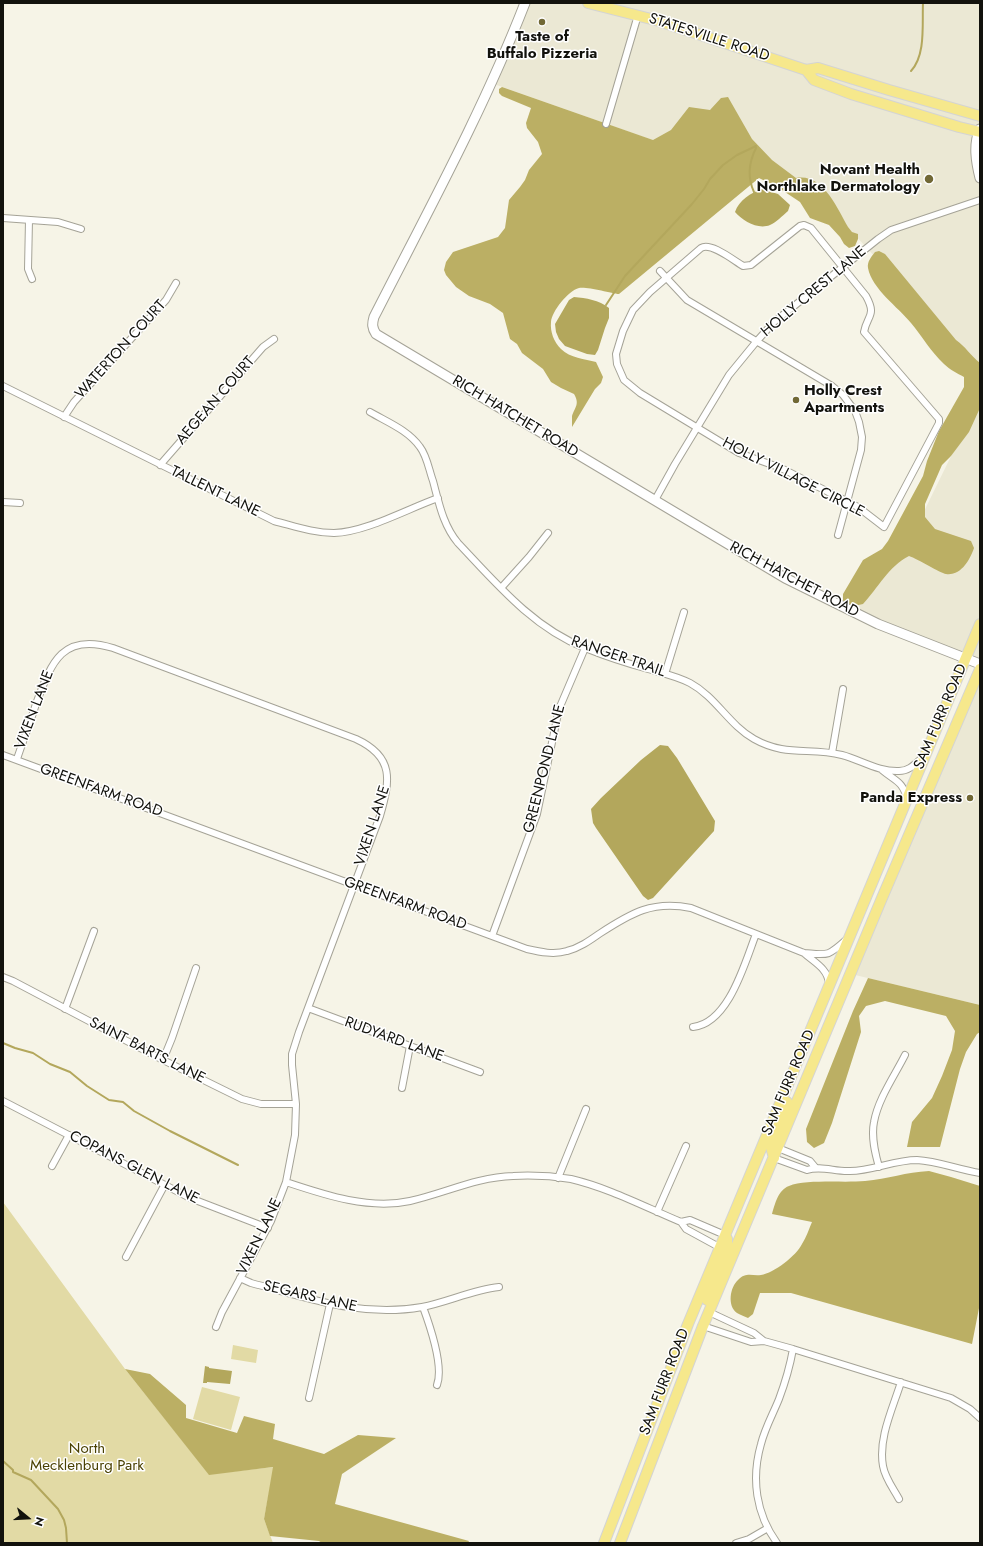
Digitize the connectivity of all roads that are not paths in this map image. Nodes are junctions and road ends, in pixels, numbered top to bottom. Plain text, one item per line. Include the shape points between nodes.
1 (525, 3) edge
2 (588, 3) edge
3 (638, 15) junction
4 (806, 70) junction
5 (980, 116) edge
6 (606, 124) dead end
7 (980, 131) edge
8 (980, 178) edge
9 (980, 200) edge
10 (3, 218) edge
11 (29, 220) junction
12 (81, 229) dead end
13 (843, 267) junction
14 (660, 272) dead end
15 (666, 278) junction
16 (32, 279) dead end
17 (176, 283) dead end
18 (274, 339) dead end
19 (756, 342) junction
20 (3, 386) edge
21 (370, 412) dead end
22 (64, 417) junction
23 (697, 427) junction
24 (160, 465) junction
25 (438, 498) junction
26 (655, 500) junction
27 (847, 501) junction
28 (3, 502) edge
29 (20, 503) dead end
30 (548, 533) dead end
31 (838, 535) dead end
32 (501, 588) junction
33 (684, 612) dead end
34 (980, 624) edge
35 (585, 648) junction
36 (966, 659) junction
37 (980, 664) edge
38 (980, 669) edge
39 (665, 674) junction
40 (842, 689) dead end
41 (832, 753) junction
42 (3, 754) edge
43 (926, 754) junction
44 (17, 760) junction
45 (882, 770) junction
46 (907, 800) junction
47 (353, 885) junction
48 (94, 931) dead end
49 (756, 934) junction
50 (492, 936) junction
51 (850, 937) junction
52 (804, 953) junction
53 (196, 968) dead end
54 (3, 978) edge
55 (829, 987) junction
56 (308, 1008) junction
57 (65, 1009) junction
58 (693, 1027) dead end
59 (812, 1028) junction
60 (410, 1046) junction
61 (905, 1055) dead end
62 (163, 1060) junction
63 (480, 1072) dead end
64 (402, 1088) dead end
65 (3, 1101) edge
66 (296, 1104) junction
67 (586, 1109) dead end
68 (69, 1135) junction
69 (686, 1146) dead end
70 (778, 1148) junction
71 (774, 1158) junction
72 (52, 1166) dead end
73 (815, 1167) junction
74 (879, 1167) junction
75 (980, 1173) edge
76 (558, 1178) junction
77 (286, 1182) junction
78 (164, 1186) junction
79 (657, 1212) junction
80 (681, 1222) junction
81 (268, 1228) junction
82 (725, 1235) junction
83 (719, 1247) junction
84 (126, 1257) dead end
85 (240, 1278) junction
86 (499, 1287) dead end
87 (330, 1304) junction
88 (423, 1307) junction
89 (709, 1312) junction
90 (703, 1326) junction
91 (216, 1327) dead end
92 (764, 1341) junction
93 (794, 1349) junction
94 (683, 1377) junction
95 (901, 1382) junction
96 (437, 1385) dead end
97 (309, 1398) dead end
98 (980, 1418) edge
99 (899, 1499) dead end
100 (768, 1528) junction
101 (604, 1543) edge
102 (620, 1543) edge
103 (736, 1543) edge
104 (777, 1543) edge

1 - 26 street, RICH HATCHET ROAD via 474,121 374,317 373,329 386,341
2 - 3 main road, STATESVILLE ROAD
3 - 4 main road, STATESVILLE ROAD
3 - 6 street
4 - 5 main road, STATESVILLE ROAD via 818,68
4 - 7 main road, STATESVILLE ROAD via 814,80 851,94
7 - 8 street via 976,143
9 - 13 street, HOLLY CREST LANE via 891,230
10 - 11 street
11 - 12 street via 65,223
11 - 16 street via 28,268
13 - 15 street, HOLLY VILLAGE CIRCLE via 811,228 804,225 746,267 712,247 704,246
13 - 19 street, HOLLY CREST LANE via 774,322
13 - 27 street, HOLLY VILLAGE CIRCLE via 870,305 870,318 864,332 939,419 884,527
14 - 15 street
15 - 19 street via 687,300
15 - 23 street, HOLLY VILLAGE CIRCLE via 640,301 630,316 618,343 617,364 624,380 631,386
17 - 22 street, WATERTON COURT via 166,300 74,402
18 - 24 street, AEGEAN COURT via 263,347
19 - 23 street, HOLLY CREST LANE via 729,375
19 - 27 street via 832,386 855,410 862,443
20 - 22 street, TALLENT LANE
21 - 25 street, RANGER TRAIL via 402,430 420,446
22 - 24 street, TALLENT LANE
23 - 26 street, HOLLY CREST LANE
23 - 27 street, HOLLY VILLAGE CIRCLE via 739,453 781,468
24 - 25 street, TALLENT LANE via 274,521 314,532 344,532 370,525
25 - 32 street, RANGER TRAIL via 450,534
26 - 36 street, RICH HATCHET ROAD via 829,601 878,624
27 - 31 street
28 - 29 street
30 - 32 street
32 - 35 street, RANGER TRAIL via 545,626
33 - 39 street
34 - 36 main road, SAM FURR ROAD
35 - 39 street, RANGER TRAIL
35 - 50 street, GREENPOND LANE via 559,709 535,819
36 - 37 street, RICH HATCHET ROAD
36 - 43 main road, SAM FURR ROAD
38 - 70 main road, SAM FURR ROAD
39 - 41 street, RANGER TRAIL via 702,690 735,725 766,745 788,751
40 - 41 street
41 - 45 street, RANGER TRAIL
42 - 44 street, GREENFARM ROAD
43 - 45 street, RANGER TRAIL via 908,769
43 - 46 main road, SAM FURR ROAD
44 - 47 street, GREENFARM ROAD
44 - 47 street, VIXEN LANE via 55,660 66,650 83,644 113,648 312,722 372,748 383,762 387,773 386,794
45 - 46 street, RANGER TRAIL via 900,782
46 - 51 main road, SAM FURR ROAD
47 - 50 street, GREENFARM ROAD
47 - 56 street, VIXEN LANE
48 - 57 street
49 - 50 street, GREENFARM ROAD via 692,908 674,905 655,906 633,913 585,944 565,952 534,951
49 - 52 street, GREENFARM ROAD
49 - 58 street via 728,1002 709,1021
51 - 52 street, GREENFARM ROAD via 838,948 826,954
51 - 55 main road, SAM FURR ROAD
52 - 55 street, GREENFARM ROAD via 825,970
53 - 62 street
54 - 57 street, SAINT BARTS LANE
55 - 59 main road, SAM FURR ROAD
56 - 60 street, RUDYARD LANE
56 - 66 street, VIXEN LANE via 292,1054
57 - 62 street, SAINT BARTS LANE
59 - 71 main road via 784,1114 772,1142
59 - 82 main road, SAM FURR ROAD
60 - 63 street, RUDYARD LANE
60 - 64 street
61 - 74 street via 880,1104 874,1122 874,1150
62 - 66 street, SAINT BARTS LANE via 252,1102
65 - 68 street, COPANS GLEN LANE
66 - 77 street, VIXEN LANE via 295,1136
67 - 76 street
68 - 72 street
68 - 78 street, COPANS GLEN LANE
69 - 79 street
70 - 71 main road, SAM FURR ROAD
70 - 73 street via 810,1161
71 - 73 street via 807,1170
71 - 89 main road, SAM FURR ROAD
73 - 74 street via 849,1172
74 - 75 street via 915,1160 936,1162
76 - 77 street via 495,1178 472,1182 411,1201 381,1205 363,1203
76 - 79 street via 596,1187
77 - 81 street, VIXEN LANE
78 - 81 street, COPANS GLEN LANE via 207,1206
78 - 84 street
79 - 80 street
80 - 82 street via 690,1220
80 - 83 street via 686,1229
81 - 85 street, VIXEN LANE
82 - 83 main road, SAM FURR ROAD
82 - 94 main road via 727,1247 706,1302
83 - 101 main road, SAM FURR ROAD
85 - 87 street, SEGARS LANE
85 - 91 street, VIXEN LANE
86 - 88 street, SEGARS LANE via 483,1289
87 - 88 street, SEGARS LANE via 363,1310
87 - 97 street
88 - 96 street via 440,1367
89 - 90 main road, SAM FURR ROAD
89 - 92 street via 754,1333
90 - 92 street via 751,1342
90 - 94 main road, SAM FURR ROAD
92 - 93 street
93 - 95 street
93 - 100 street via 756,1465 757,1496
94 - 102 main road, SAM FURR ROAD
95 - 98 street via 951,1398
95 - 99 street via 884,1435 882,1450 885,1474
100 - 103 street
100 - 104 street

